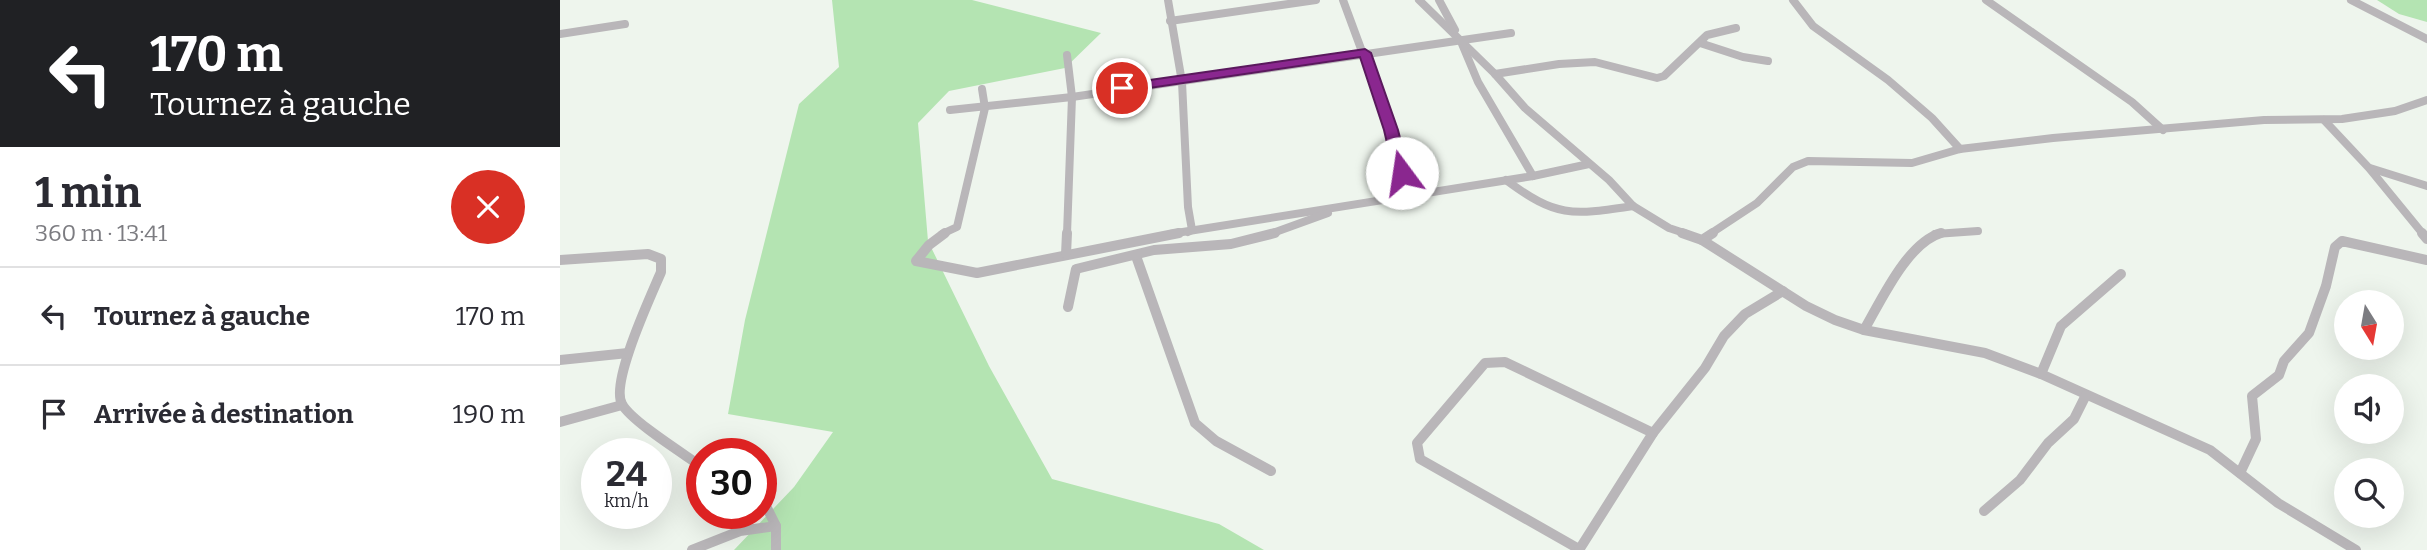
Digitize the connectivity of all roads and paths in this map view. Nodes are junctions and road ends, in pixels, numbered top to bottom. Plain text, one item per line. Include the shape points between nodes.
1 (1168, 0) edge
2 (1316, 0) edge
3 (1343, 0) edge
4 (1419, 0) edge
5 (1439, 0) edge
6 (1793, 0) edge
7 (1986, 0) edge
8 (2351, 0) edge
9 (1170, 21) junction
10 (625, 24) dead end
11 (1736, 28) dead end
12 (1511, 33) dead end
13 (560, 34) edge
14 (1460, 39) junction
15 (2427, 39) edge
16 (1700, 43) junction
17 (1365, 53) junction
18 (1068, 55) dead end
19 (1768, 61) dead end
20 (1495, 74) junction
21 (1182, 82) junction
22 (982, 89) dead end
23 (1072, 97) junction
24 (2427, 100) edge
25 (985, 108) junction
26 (950, 110) dead end
27 (2324, 120) junction
28 (2163, 130) junction
29 (1960, 149) junction
30 (1589, 164) junction
31 (2369, 168) junction
32 (1533, 176) junction
33 (1506, 180) junction
34 (2427, 186) edge
35 (1407, 195) junction
36 (1633, 206) junction
37 (1607, 210) junction
38 (1649, 217) junction
39 (1192, 230) junction
40 (1978, 231) dead end
41 (2427, 239) edge
42 (1702, 240) junction
43 (1154, 250) junction
44 (1066, 254) junction
45 (1136, 256) junction
46 (560, 260) edge
47 (2427, 260) edge
48 (2122, 274) dead end
49 (1783, 291) junction
50 (1068, 307) dead end
51 (1864, 330) junction
52 (628, 353) junction
53 (560, 360) edge
54 (2041, 374) junction
55 (2086, 395) junction
56 (622, 405) junction
57 (560, 422) edge
58 (1653, 433) junction
59 (686, 455) edge
60 (1271, 471) dead end
61 (2240, 473) junction
62 (1984, 511) dead end
63 (754, 529) edge
64 (776, 529) edge
65 (692, 550) edge
66 (776, 550) edge
67 (1579, 550) edge
68 (2356, 550) edge

1 - 9 street
2 - 9 street
3 - 17 street
4 - 14 street
5 - 14 street
6 - 29 street via 1814,26 1882,75
7 - 28 street via 2132,102
8 - 15 street
9 - 21 street
10 - 13 street
11 - 16 street via 1713,32
12 - 14 street
14 - 17 street
14 - 20 street
14 - 32 street via 1478,82
16 - 19 street
16 - 20 street via 1657,78 1595,62
17 - 21 street
17 - 35 street
18 - 23 street
20 - 30 street via 1525,108
21 - 23 street
21 - 39 street
22 - 25 street
23 - 25 street
23 - 44 street
24 - 27 street via 2395,111
25 - 26 street
25 - 44 street via 957,227 940,234 916,261 977,273
27 - 28 street via 2264,120
27 - 31 street
28 - 29 street
29 - 42 street via 1912,163 1808,162 1793,167 1757,203
30 - 32 street
30 - 36 street
31 - 34 street
31 - 41 street
32 - 33 street
33 - 35 street
33 - 37 street via 1555,212 1571,215
35 - 39 street
35 - 43 street via 1333,212 1258,239
36 - 37 street
36 - 38 street
37 - 38 street
38 - 42 street
39 - 43 street via 1173,236
39 - 44 street
40 - 51 street via 1952,230 1930,237 1915,251
42 - 49 street
43 - 45 street
45 - 50 street via 1076,269
45 - 60 street via 1195,424
46 - 52 street via 648,254 661,259 659,279
47 - 61 street via 2342,242 2334,247 2309,333 2284,361 2279,375 2252,396 2256,439
48 - 54 street via 2060,326
49 - 51 street via 1806,306
49 - 58 street via 1745,314 1724,336 1705,369
51 - 54 street via 1958,346
52 - 53 street
52 - 56 street via 618,393
54 - 55 street
55 - 61 street via 2210,450
55 - 62 street via 2074,419 2048,443 2020,480
56 - 57 street
56 - 59 street
58 - 67 street
58 - 67 street via 1496,360 1485,363 1417,443 1420,459
61 - 68 street via 2277,503
63 - 65 street
64 - 66 street

